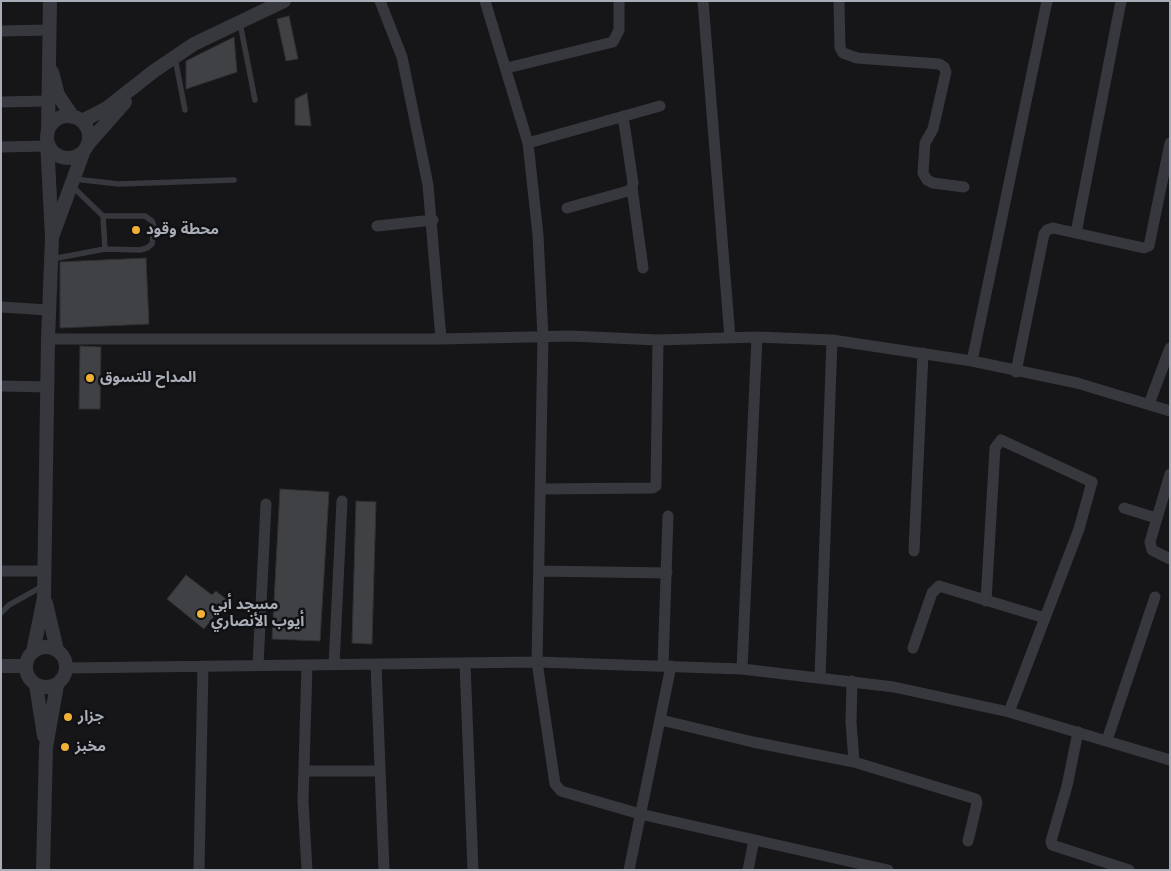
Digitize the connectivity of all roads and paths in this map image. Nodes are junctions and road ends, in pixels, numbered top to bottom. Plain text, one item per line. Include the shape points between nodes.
1 (50, 1) edge
2 (284, 1) edge
3 (380, 1) edge
4 (485, 1) edge
5 (620, 1) edge
6 (703, 1) edge
7 (840, 1) edge
8 (1047, 1) edge
9 (1121, 1) edge
10 (240, 21) junction
11 (49, 30) junction
12 (1, 32) edge
13 (49, 54) junction
14 (174, 56) junction
15 (507, 68) junction
16 (138, 86) junction
17 (255, 100) dead end
18 (47, 101) junction
19 (1, 102) edge
20 (660, 106) dead end
21 (185, 110) dead end
22 (623, 116) junction
23 (77, 119) junction
24 (47, 139) junction
25 (528, 143) junction
26 (1170, 143) edge
27 (1, 147) edge
28 (86, 148) junction
29 (234, 180) dead end
30 (71, 182) junction
31 (964, 187) dead end
32 (632, 188) junction
33 (567, 208) dead end
34 (1158, 208) junction
35 (1170, 211) edge
36 (103, 216) junction
37 (433, 220) junction
38 (377, 226) dead end
39 (1076, 233) junction
40 (52, 238) junction
41 (105, 249) junction
42 (50, 260) junction
43 (643, 268) dead end
44 (1, 307) edge
45 (48, 310) junction
46 (543, 337) junction
47 (757, 337) junction
48 (730, 338) junction
49 (48, 339) junction
50 (442, 339) junction
51 (658, 340) junction
52 (832, 340) junction
53 (1170, 348) edge
54 (923, 353) junction
55 (972, 361) junction
56 (1016, 372) junction
57 (1, 386) edge
58 (48, 388) junction
59 (1149, 404) junction
60 (1170, 411) edge
61 (1170, 474) edge
62 (541, 489) junction
63 (342, 502) dead end
64 (266, 504) dead end
65 (1124, 508) dead end
66 (668, 516) dead end
67 (1156, 518) junction
68 (914, 551) dead end
69 (1170, 558) edge
70 (1, 571) edge
71 (540, 571) junction
72 (45, 572) junction
73 (667, 573) junction
74 (45, 592) junction
75 (1155, 597) dead end
76 (986, 600) junction
77 (1, 613) edge
78 (1045, 618) junction
79 (913, 648) dead end
80 (57, 650) junction
81 (33, 652) junction
82 (538, 662) junction
83 (465, 663) junction
84 (376, 664) junction
85 (258, 665) junction
86 (308, 665) junction
87 (334, 665) junction
88 (1, 666) edge
89 (26, 666) junction
90 (203, 666) junction
91 (667, 666) junction
92 (67, 668) junction
93 (742, 669) junction
94 (820, 677) junction
95 (852, 681) junction
96 (36, 685) junction
97 (57, 685) junction
98 (1009, 712) junction
99 (661, 720) junction
100 (1078, 732) junction
101 (1107, 740) junction
102 (46, 747) junction
103 (1170, 760) edge
104 (854, 762) junction
105 (380, 771) junction
106 (304, 772) junction
107 (640, 814) junction
108 (754, 840) junction
109 (968, 841) dead end
110 (842, 865) edge
111 (43, 870) edge
112 (199, 870) edge
113 (306, 870) edge
114 (384, 870) edge
115 (473, 870) edge
116 (629, 870) edge
117 (748, 870) edge
118 (888, 870) edge
119 (1130, 870) edge

1 - 11 street
2 - 10 street
3 - 37 street via 402,57
4 - 15 street
5 - 15 street via 619,30 613,42
6 - 48 street
7 - 31 street via 840,48 843,53 857,58 944,67 946,72 933,129 925,143 923,173 933,183
8 - 55 street
9 - 39 street
10 - 14 street
10 - 17 lane
11 - 12 street
11 - 13 street
13 - 18 street
13 - 23 street via 58,95
14 - 16 street
14 - 21 lane
15 - 25 street
16 - 23 street via 100,113
16 - 28 street
18 - 19 street
18 - 24 street
20 - 22 street
22 - 25 street
22 - 32 street
23 - 24 street via 58,119
23 - 28 street via 89,134
24 - 27 street
24 - 28 street via 54,153 62,158 71,159
24 - 40 street
25 - 46 street via 538,236
26 - 34 street
28 - 30 street
29 - 30 lane via 119,184
30 - 36 lane
30 - 40 street
32 - 33 street
32 - 43 street
34 - 35 street
34 - 39 street via 1151,243 1144,248
36 - 41 lane
36 - 41 lane via 146,216 154,226 152,244 147,248
37 - 38 street
37 - 50 street
39 - 56 street via 1053,228 1044,234
40 - 42 street
41 - 42 lane
42 - 45 street
44 - 45 street
45 - 49 street
46 - 50 street
46 - 51 street
46 - 62 street
47 - 48 street
47 - 52 street
47 - 93 street
48 - 51 street
49 - 50 street
49 - 58 street
51 - 62 street via 656,486
52 - 54 street
52 - 94 street
53 - 59 street
54 - 55 street
54 - 68 street
55 - 56 street
56 - 59 street via 1077,383
57 - 58 street
58 - 72 street
59 - 60 street
61 - 67 street
62 - 71 street
63 - 87 street
64 - 85 street
65 - 67 street
66 - 73 street
67 - 69 street via 1150,542 1152,550
70 - 72 street
71 - 73 street
71 - 82 street
72 - 74 street
73 - 91 street
74 - 77 lane via 9,605
74 - 80 street
74 - 81 street
75 - 101 street
76 - 78 street
76 - 78 street via 994,448 1000,440 1092,482 1079,529
76 - 79 street via 939,586 935,588
78 - 98 street
80 - 81 street via 45,647
80 - 92 street via 63,655
81 - 89 street
82 - 83 street
82 - 91 street
82 - 107 street via 555,784 561,791
83 - 84 street
83 - 115 street
84 - 87 street
84 - 105 street
85 - 86 street
85 - 90 street
86 - 87 street
86 - 106 street
88 - 89 street
89 - 96 street via 30,680
90 - 92 street
90 - 112 street
91 - 93 street
91 - 99 street
92 - 97 street
93 - 94 street
94 - 95 street
95 - 98 street
95 - 104 street
96 - 97 street via 44,688
96 - 102 street
97 - 102 street
98 - 100 street
99 - 104 street
99 - 107 street
100 - 101 street
100 - 119 street via 1052,845
101 - 103 street
102 - 111 street
104 - 109 street via 976,799
105 - 106 street
105 - 114 street
106 - 113 street
107 - 108 street
107 - 116 street
108 - 110 street
108 - 117 street
110 - 118 street

